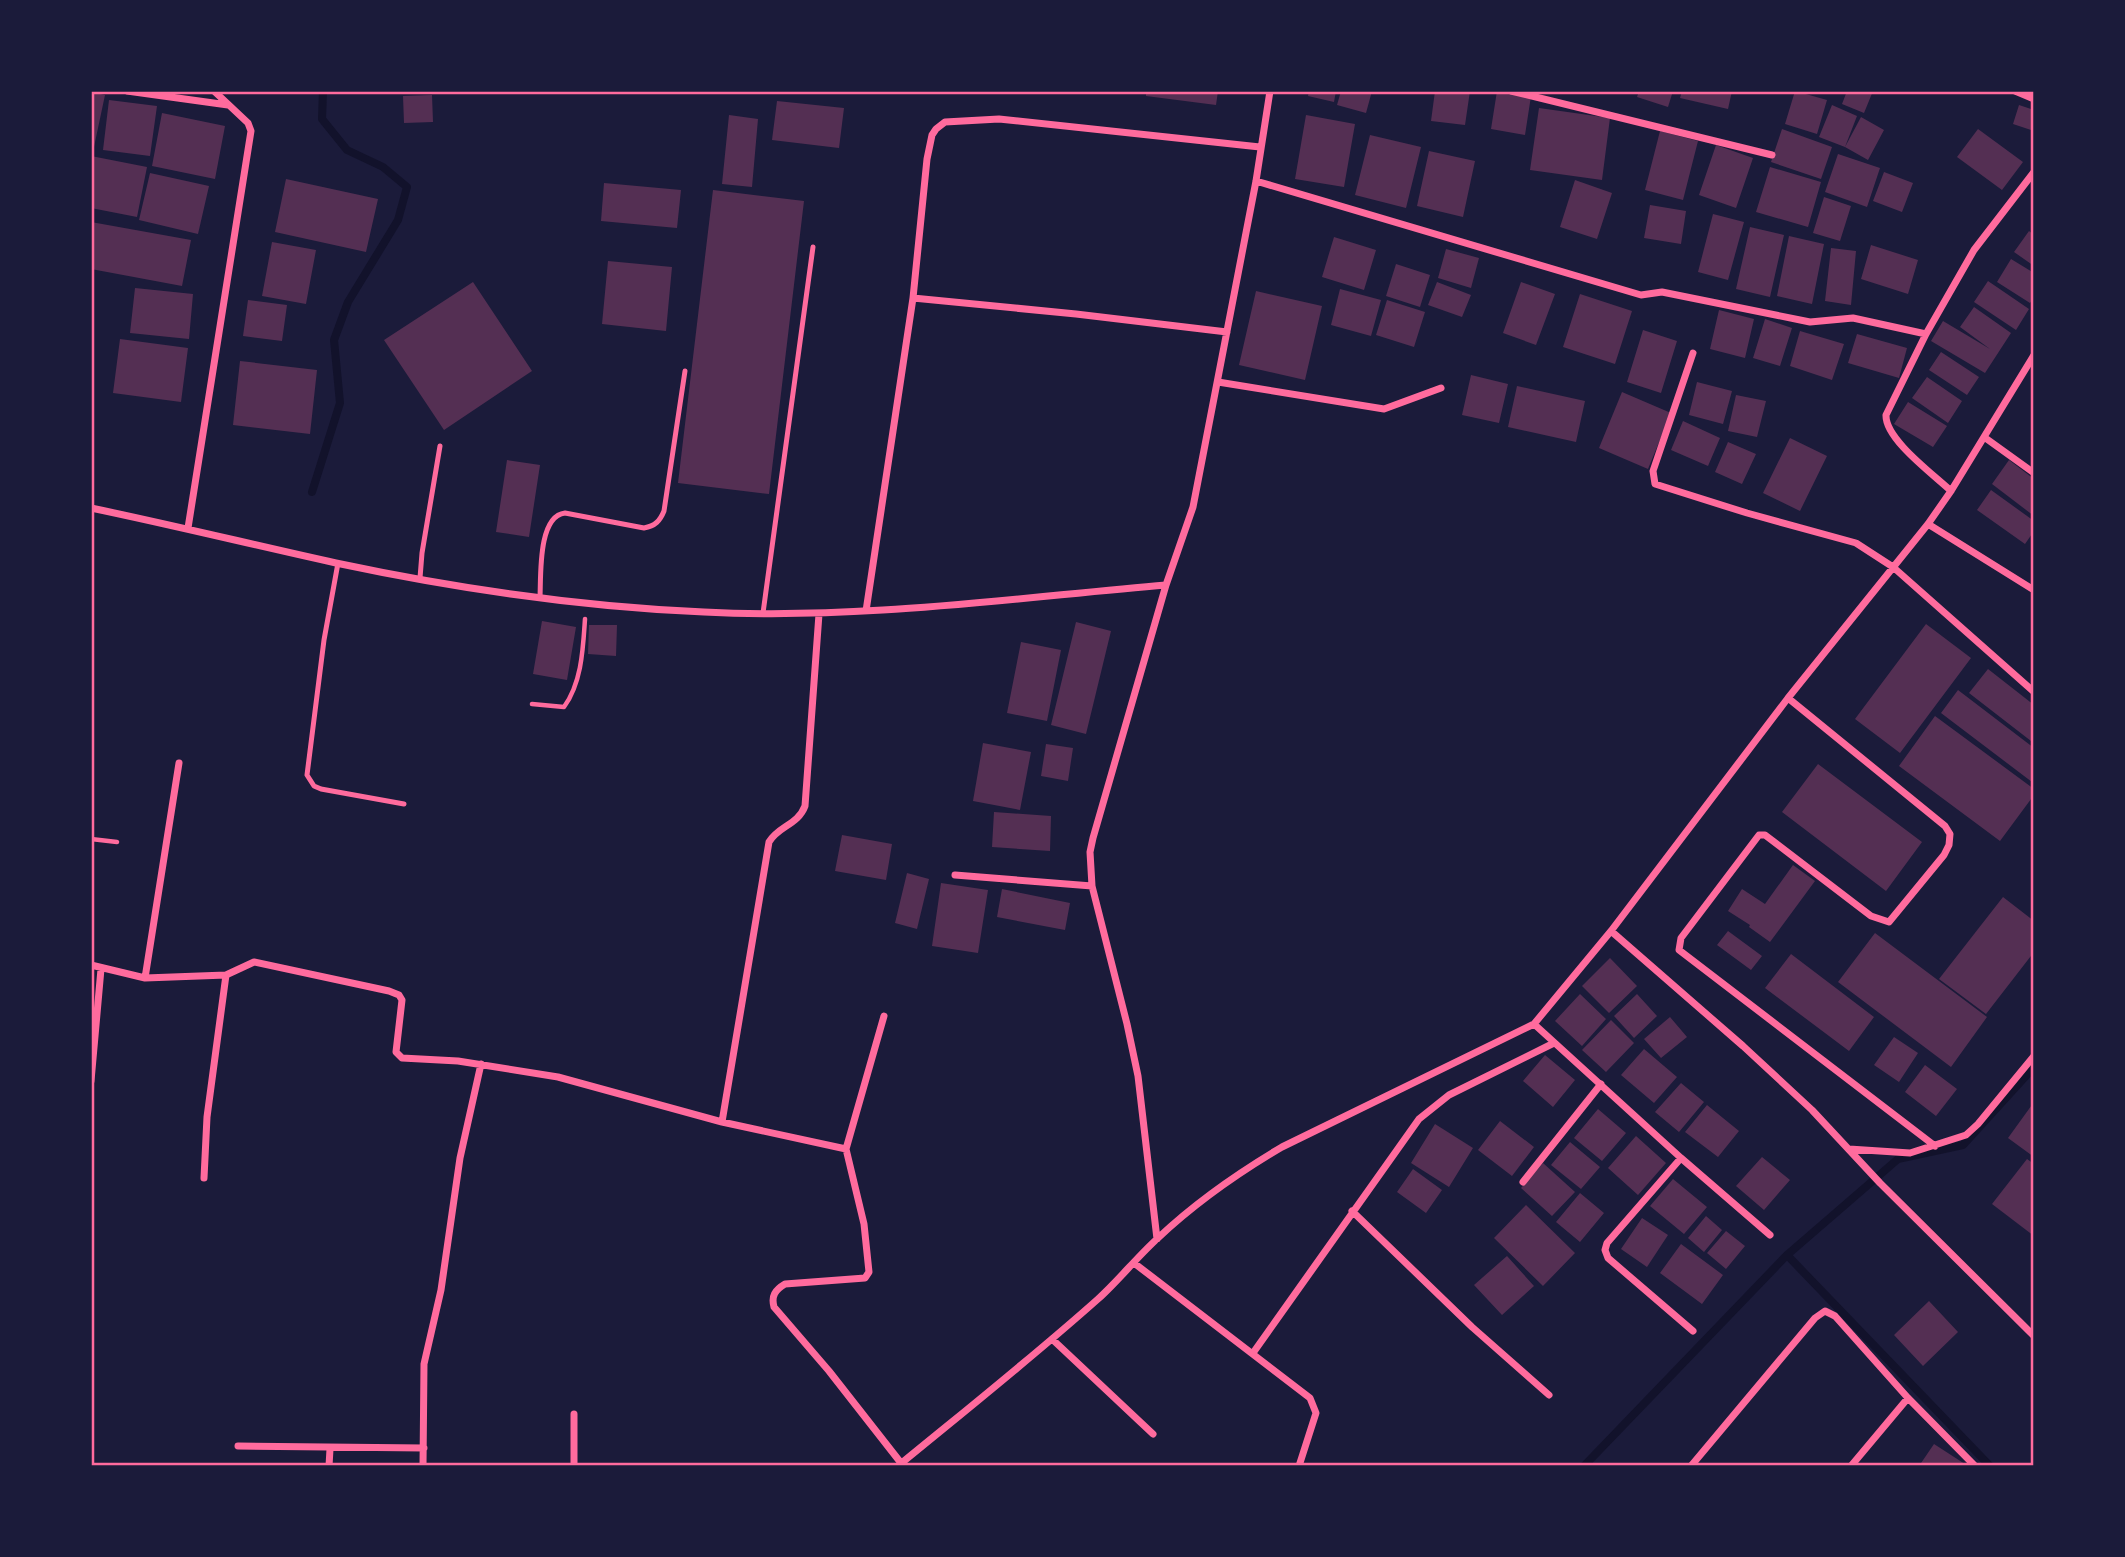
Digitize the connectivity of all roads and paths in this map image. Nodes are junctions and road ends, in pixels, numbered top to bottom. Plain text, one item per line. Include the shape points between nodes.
1 (127, 91) edge
2 (214, 91) edge
3 (1270, 91) edge
4 (1511, 91) edge
5 (2015, 91) edge
6 (2034, 99) edge
7 (229, 105) junction
8 (1260, 147) junction
9 (1772, 155) dead end
10 (2034, 172) edge
11 (1256, 181) junction
12 (813, 247) dead end
13 (913, 298) junction
14 (1227, 332) junction
15 (1927, 334) junction
16 (1693, 353) dead end
17 (2034, 355) edge
18 (685, 371) dead end
19 (1218, 382) junction
20 (1441, 388) dead end
21 (1984, 438) junction
22 (440, 446) dead end
23 (2034, 473) edge
24 (1951, 491) junction
25 (91, 508) edge
26 (1927, 524) junction
27 (188, 528) junction
28 (337, 564) junction
29 (1893, 567) junction
30 (421, 578) junction
31 (1167, 585) junction
32 (2034, 590) edge
33 (540, 597) junction
34 (587, 604) junction
35 (866, 611) junction
36 (763, 613) junction
37 (819, 614) junction
38 (2034, 692) edge
39 (1788, 698) junction
40 (532, 704) dead end
41 (178, 763) dead end
42 (404, 804) dead end
43 (91, 839) edge
44 (117, 842) dead end
45 (956, 875) dead end
46 (1092, 886) junction
47 (1611, 931) junction
48 (91, 965) edge
49 (101, 969) junction
50 (226, 975) junction
51 (145, 978) junction
52 (884, 1016) dead end
53 (1534, 1024) junction
54 (1554, 1043) junction
55 (2034, 1056) edge
56 (481, 1064) junction
57 (91, 1081) edge
58 (1601, 1084) junction
59 (722, 1122) junction
60 (1935, 1146) junction
61 (846, 1149) junction
62 (1848, 1149) junction
63 (1681, 1158) junction
64 (204, 1178) dead end
65 (1523, 1182) dead end
66 (1352, 1211) junction
67 (1770, 1235) dead end
68 (1157, 1239) junction
69 (1134, 1263) junction
70 (1693, 1331) dead end
71 (2034, 1336) edge
72 (1052, 1339) junction
73 (1253, 1353) junction
74 (1549, 1395) dead end
75 (1908, 1398) junction
76 (574, 1414) dead end
77 (1153, 1434) dead end
78 (238, 1446) dead end
79 (424, 1448) junction
80 (330, 1449) junction
81 (899, 1465) edge
82 (329, 1466) edge
83 (423, 1466) edge
84 (574, 1466) edge
85 (1299, 1466) edge
86 (1691, 1466) edge
87 (1852, 1466) edge
88 (1975, 1466) edge

1 - 7 street
2 - 7 street
3 - 8 street
4 - 9 street
5 - 6 street
7 - 27 street via 251,131
8 - 11 street
8 - 13 street via 999,119 945,122 932,135
10 - 15 street via 1974,250
11 - 14 street
11 - 15 street via 1641,295 1662,292 1810,322 1853,318
12 - 36 lane
13 - 14 street
13 - 35 street
14 - 19 street
15 - 24 street via 1886,421 1895,438
16 - 29 street via 1653,471 1655,484 1843,538
17 - 21 street
18 - 33 lane via 660,519 644,528 556,515 548,524
19 - 20 street via 1378,409
19 - 31 street via 1193,507
21 - 23 street
21 - 24 street
22 - 30 lane
24 - 26 street
25 - 27 street
26 - 29 street
26 - 32 street
27 - 28 street
28 - 30 street
28 - 42 lane via 307,775 321,789
29 - 38 street
29 - 39 street
30 - 33 street
31 - 35 street
31 - 46 street via 1093,838
33 - 34 street
34 - 36 street
34 - 40 path via 582,660 572,696 564,707
35 - 37 street
36 - 37 street
37 - 59 street via 805,806 796,821 769,842
39 - 47 street
39 - 60 street via 1945,826 1951,834 1949,845 1889,922 1871,916 1765,835 1759,835 1681,938 1679,950
41 - 51 street
43 - 44 path
45 - 46 street
46 - 68 street via 1138,1076
47 - 53 street
47 - 62 street via 1812,1110
48 - 49 street
49 - 51 street
49 - 57 street
50 - 51 street
50 - 56 street via 254,962 396,994 402,1000 399,1057
50 - 64 street
52 - 61 street
53 - 54 street
53 - 68 street via 1282,1146
54 - 58 street
54 - 66 street via 1429,1110
55 - 60 street via 1972,1130
56 - 59 street via 558,1077
56 - 79 street via 424,1364
58 - 63 street
58 - 65 street
59 - 61 street
60 - 62 street via 1910,1153
61 - 81 street via 864,1224 869,1272 865,1278 785,1284 778,1289 774,1307
62 - 71 street
63 - 67 street
63 - 70 street via 1605,1250 1608,1258
66 - 73 street
66 - 74 street
68 - 69 street
69 - 72 street
69 - 73 street
72 - 77 street
72 - 81 street
73 - 85 street via 1313,1403 1316,1413
75 - 86 street via 1835,1316 1825,1311
75 - 87 street
75 - 88 street
76 - 84 street
78 - 80 street
79 - 80 street
79 - 83 street
80 - 82 street

